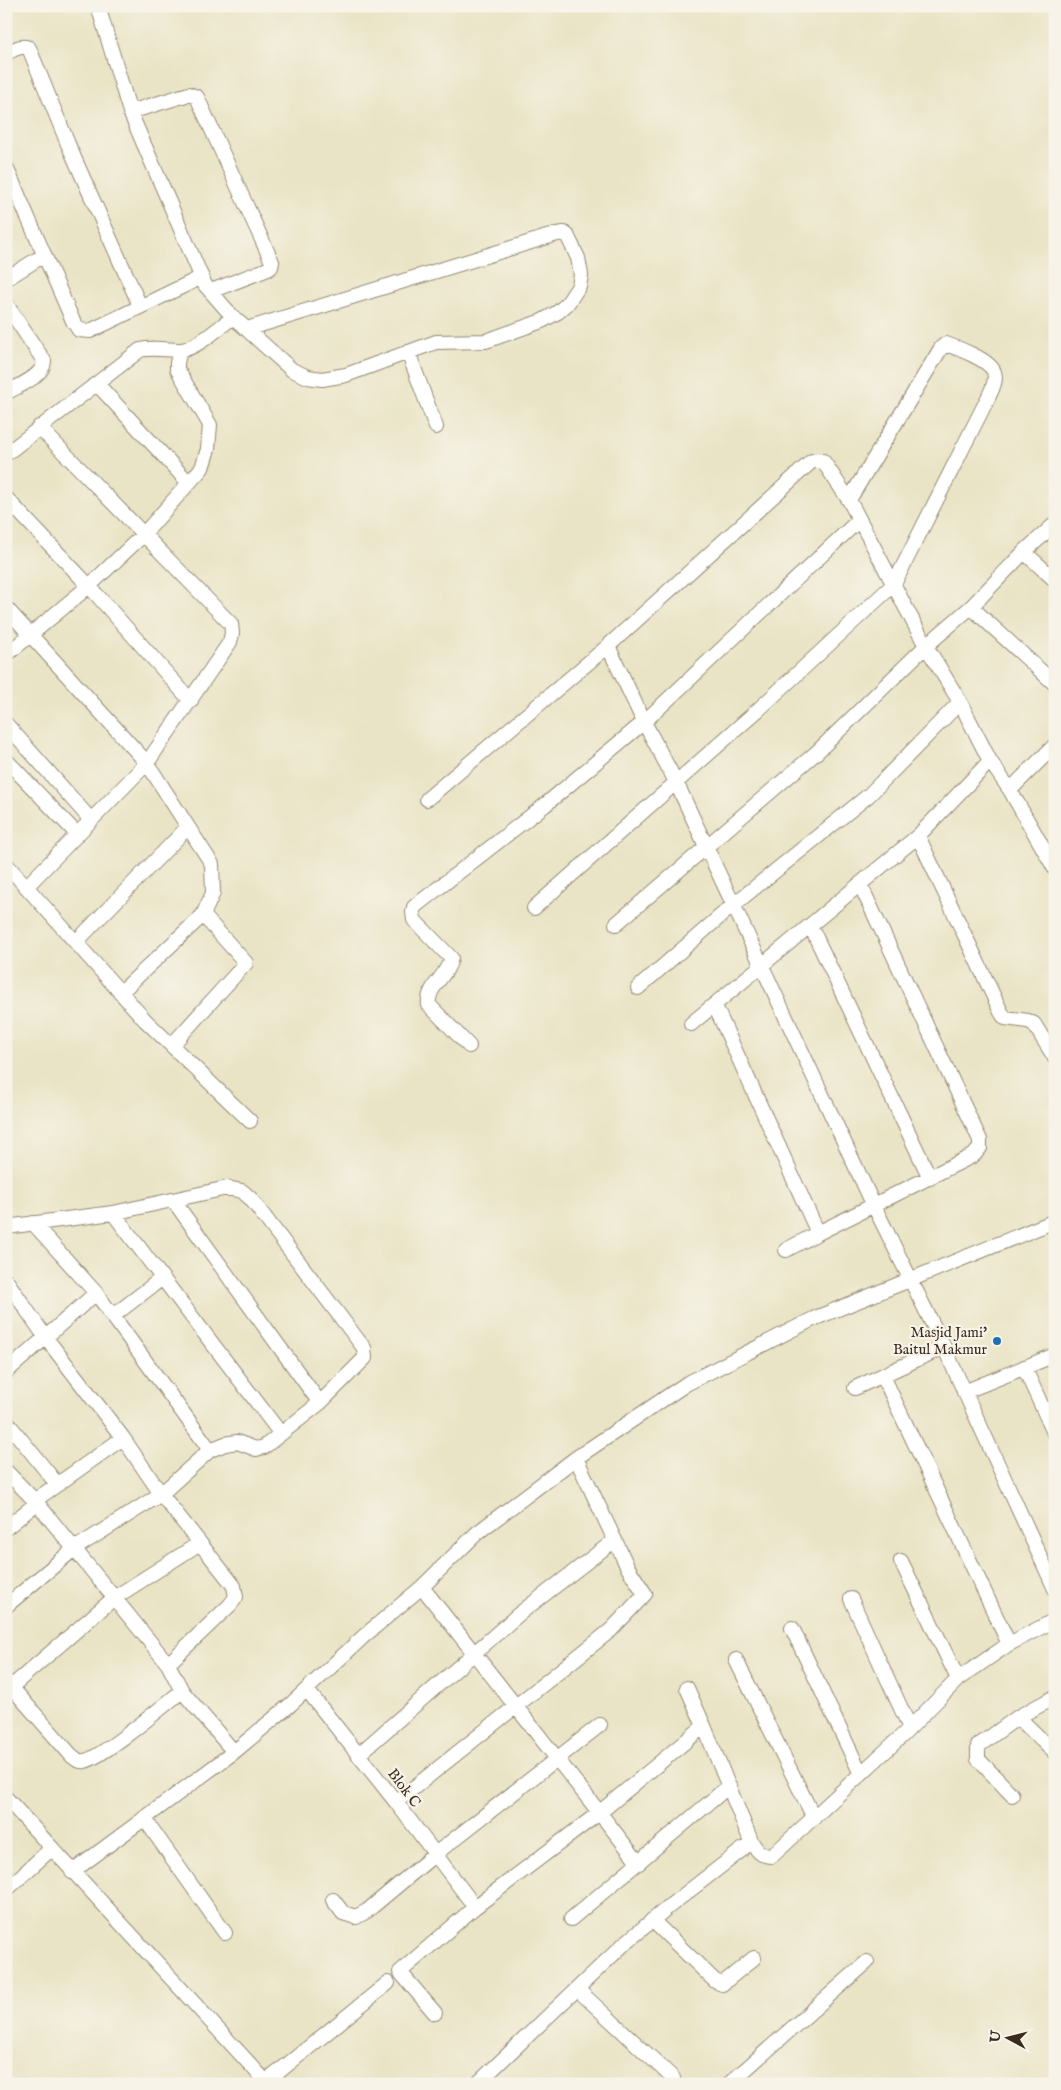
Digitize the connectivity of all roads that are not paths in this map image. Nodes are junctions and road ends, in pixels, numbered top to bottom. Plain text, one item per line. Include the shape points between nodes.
1 (98, 6) edge
2 (6, 53) edge
3 (130, 112) junction
4 (6, 167) edge
5 (44, 255) junction
6 (202, 277) junction
7 (6, 279) edge
8 (211, 291) junction
9 (6, 304) edge
10 (140, 306) junction
11 (231, 319) junction
12 (247, 329) junction
13 (180, 350) junction
14 (408, 352) junction
15 (97, 384) junction
16 (6, 394) edge
17 (39, 427) junction
18 (436, 427) dead end
19 (6, 454) edge
20 (189, 483) junction
21 (6, 498) edge
22 (849, 500) junction
23 (859, 520) junction
24 (1055, 524) edge
25 (143, 535) junction
26 (1024, 552) junction
27 (1055, 580) edge
28 (894, 584) junction
29 (89, 586) junction
30 (970, 607) junction
31 (6, 608) edge
32 (30, 633) junction
33 (608, 646) junction
34 (926, 646) junction
35 (6, 655) edge
36 (1055, 684) edge
37 (190, 701) junction
38 (960, 702) junction
39 (644, 722) junction
40 (6, 724) edge
41 (22, 743) junction
42 (1055, 744) edge
43 (6, 760) edge
44 (990, 761) junction
45 (147, 763) junction
46 (676, 782) junction
47 (1010, 790) junction
48 (427, 799) dead end
49 (91, 820) junction
50 (188, 827) junction
51 (77, 834) junction
52 (918, 836) junction
53 (705, 846) junction
54 (1053, 859) edge
55 (6, 864) edge
56 (860, 884) junction
57 (26, 887) junction
58 (732, 906) junction
59 (534, 908) dead end
60 (203, 915) junction
61 (616, 924) dead end
62 (811, 927) junction
63 (76, 942) junction
64 (760, 966) junction
65 (638, 988) dead end
66 (120, 993) junction
67 (715, 1006) junction
68 (691, 1024) dead end
69 (172, 1045) junction
70 (469, 1046) dead end
71 (1055, 1058) edge
72 (250, 1121) dead end
73 (930, 1178) junction
74 (173, 1200) junction
75 (874, 1206) junction
76 (113, 1213) junction
77 (1055, 1222) edge
78 (33, 1223) junction
79 (6, 1227) edge
80 (818, 1233) junction
81 (786, 1250) dead end
82 (161, 1279) junction
83 (6, 1280) edge
84 (911, 1280) junction
85 (96, 1294) junction
86 (113, 1316) junction
87 (46, 1338) junction
88 (944, 1347) junction
89 (1055, 1355) edge
90 (1024, 1366) junction
91 (6, 1372) edge
92 (883, 1376) junction
93 (855, 1388) dead end
94 (964, 1392) junction
95 (320, 1403) junction
96 (6, 1421) edge
97 (281, 1434) junction
98 (1055, 1435) edge
99 (123, 1438) junction
100 (210, 1450) junction
101 (576, 1458) junction
102 (6, 1471) edge
103 (58, 1484) junction
104 (161, 1494) junction
105 (35, 1502) junction
106 (6, 1528) edge
107 (615, 1540) junction
108 (200, 1543) junction
109 (74, 1549) junction
110 (901, 1562) dead end
111 (422, 1587) junction
112 (1055, 1589) edge
113 (114, 1598) junction
114 (851, 1599) dead end
115 (6, 1606) edge
116 (1055, 1620) edge
117 (792, 1628) dead end
118 (1009, 1644) junction
119 (474, 1653) junction
120 (736, 1660) dead end
121 (168, 1664) junction
122 (958, 1679) junction
123 (9, 1684) edge
124 (687, 1688) dead end
125 (307, 1690) junction
126 (182, 1691) junction
127 (1055, 1697) edge
128 (515, 1706) junction
129 (1018, 1718) junction
130 (600, 1725) dead end
131 (704, 1726) junction
132 (910, 1728) junction
133 (234, 1752) junction
134 (1055, 1753) edge
135 (358, 1755) junction
136 (557, 1759) junction
137 (861, 1774) junction
138 (728, 1786) junction
139 (1012, 1796) dead end
140 (6, 1798) edge
141 (396, 1802) junction
142 (599, 1812) junction
143 (144, 1818) junction
144 (814, 1818) junction
145 (52, 1848) junction
146 (743, 1849) dead end
147 (434, 1855) junction
148 (639, 1863) junction
149 (72, 1872) junction
150 (6, 1890) edge
151 (333, 1900) dead end
152 (475, 1907) junction
153 (571, 1919) dead end
154 (652, 1920) junction
155 (225, 1933) dead end
156 (754, 1958) dead end
157 (867, 1962) dead end
158 (388, 1983) dead end
159 (576, 1990) junction
160 (435, 2013) dead end
161 (267, 2083) edge
162 (477, 2084) edge
163 (674, 2084) edge
164 (729, 2084) edge

1 - 3 street
2 - 10 street via 20,47 29,48
3 - 6 street
3 - 8 street via 189,94 197,97 272,262 268,270
4 - 5 street
5 - 7 street
5 - 10 street via 79,330 90,332
6 - 8 street
6 - 10 street
8 - 11 street
9 - 16 street via 44,361 44,367 40,373
11 - 12 street
11 - 13 street via 191,348
12 - 14 street via 285,364 308,377 322,379 346,375
12 - 14 street via 557,234 567,235 578,258 581,275 579,286 558,312 486,341 436,342
13 - 15 street via 152,347 140,350
13 - 20 street via 177,369 210,425 202,468
14 - 18 street
15 - 17 street
15 - 20 street
17 - 19 street
17 - 25 street
20 - 25 street
21 - 29 street
22 - 23 street
22 - 28 street via 941,348 946,344 954,346 990,367 994,376 989,396
22 - 33 street via 823,461 812,461
23 - 28 street
23 - 39 street
24 - 26 street
25 - 29 street
25 - 37 street via 231,624 230,642
26 - 27 street
26 - 30 street
28 - 34 street
28 - 46 street
29 - 32 street
29 - 37 street
30 - 34 street
30 - 36 street
31 - 32 street
32 - 35 street
32 - 45 street
33 - 39 street
33 - 48 street
34 - 38 street
34 - 53 street via 817,752
37 - 45 street
38 - 44 street
38 - 58 street via 869,795
39 - 46 street
39 - 70 street via 545,805 414,907 414,920 451,958 450,966 428,998 429,1005
40 - 41 street
41 - 43 street
41 - 49 street
42 - 47 street
43 - 51 street
44 - 47 street
44 - 52 street
45 - 49 street
45 - 50 street
46 - 53 street
46 - 59 street
47 - 54 street
49 - 51 street
50 - 60 street via 212,864 213,893
50 - 63 street
51 - 57 street
52 - 56 street
52 - 71 street via 1001,1012 1005,1018 1034,1024
53 - 58 street
53 - 61 street
55 - 57 street
56 - 62 street
56 - 73 street via 980,1140 980,1148 974,1155
57 - 63 street
58 - 64 street
58 - 65 street
60 - 66 street
60 - 69 street via 246,963
62 - 64 street
62 - 73 street
63 - 66 street
64 - 67 street
64 - 75 street
66 - 69 street
67 - 68 street
67 - 80 street
69 - 72 street
73 - 75 street
74 - 76 street
74 - 95 street
74 - 95 street via 227,1188 242,1191 364,1348 366,1358
75 - 80 street
75 - 84 street
76 - 78 street
76 - 82 street
77 - 84 street
78 - 79 street
78 - 85 street
80 - 81 street
82 - 86 street
82 - 97 street
83 - 87 street
84 - 88 street
84 - 101 street via 813,1319 686,1384
85 - 86 street
85 - 87 street
86 - 100 street
87 - 91 street
87 - 99 street
88 - 92 street
88 - 94 street
89 - 90 street
90 - 94 street
90 - 98 street
92 - 93 street
92 - 118 street
94 - 112 street
95 - 97 street
96 - 103 street
97 - 100 street via 256,1449 237,1442
99 - 103 street
99 - 104 street
100 - 104 street
101 - 107 street
101 - 111 street via 477,1533
102 - 105 street
103 - 105 street
104 - 108 street
104 - 109 street
105 - 106 street
105 - 109 street
107 - 119 street
107 - 128 street via 644,1594 611,1630
108 - 113 street
108 - 121 street via 234,1586 236,1596
109 - 113 street
109 - 115 street
110 - 122 street
111 - 119 street
111 - 125 street
113 - 121 street
113 - 123 street
114 - 132 street
116 - 118 street
117 - 137 street
118 - 122 street
119 - 128 street
119 - 135 street
120 - 144 street
121 - 126 street
122 - 132 street
123 - 126 street via 72,1755 83,1761 106,1749
124 - 131 street
125 - 133 street
125 - 135 street, Blok C
126 - 133 street
127 - 129 street
128 - 136 street
128 - 141 street
129 - 134 street
129 - 139 street via 980,1744 977,1750 978,1759
130 - 136 street
131 - 138 street
131 - 142 street
132 - 137 street
133 - 143 street
135 - 141 street, Blok C
136 - 142 street
136 - 147 street
137 - 144 street
138 - 144 street via 751,1841 765,1856 772,1856
138 - 148 street
140 - 145 street
141 - 147 street, Blok C
142 - 148 street
142 - 152 street
143 - 149 street
143 - 155 street
145 - 149 street
145 - 150 street
146 - 154 street
147 - 151 street via 356,1917 343,1913
147 - 152 street, Blok C
148 - 153 street
149 - 161 street
152 - 160 street via 400,1972
154 - 156 street via 715,1981 722,1984
154 - 159 street
157 - 164 street
158 - 161 street
159 - 162 street
159 - 163 street via 673,2078

